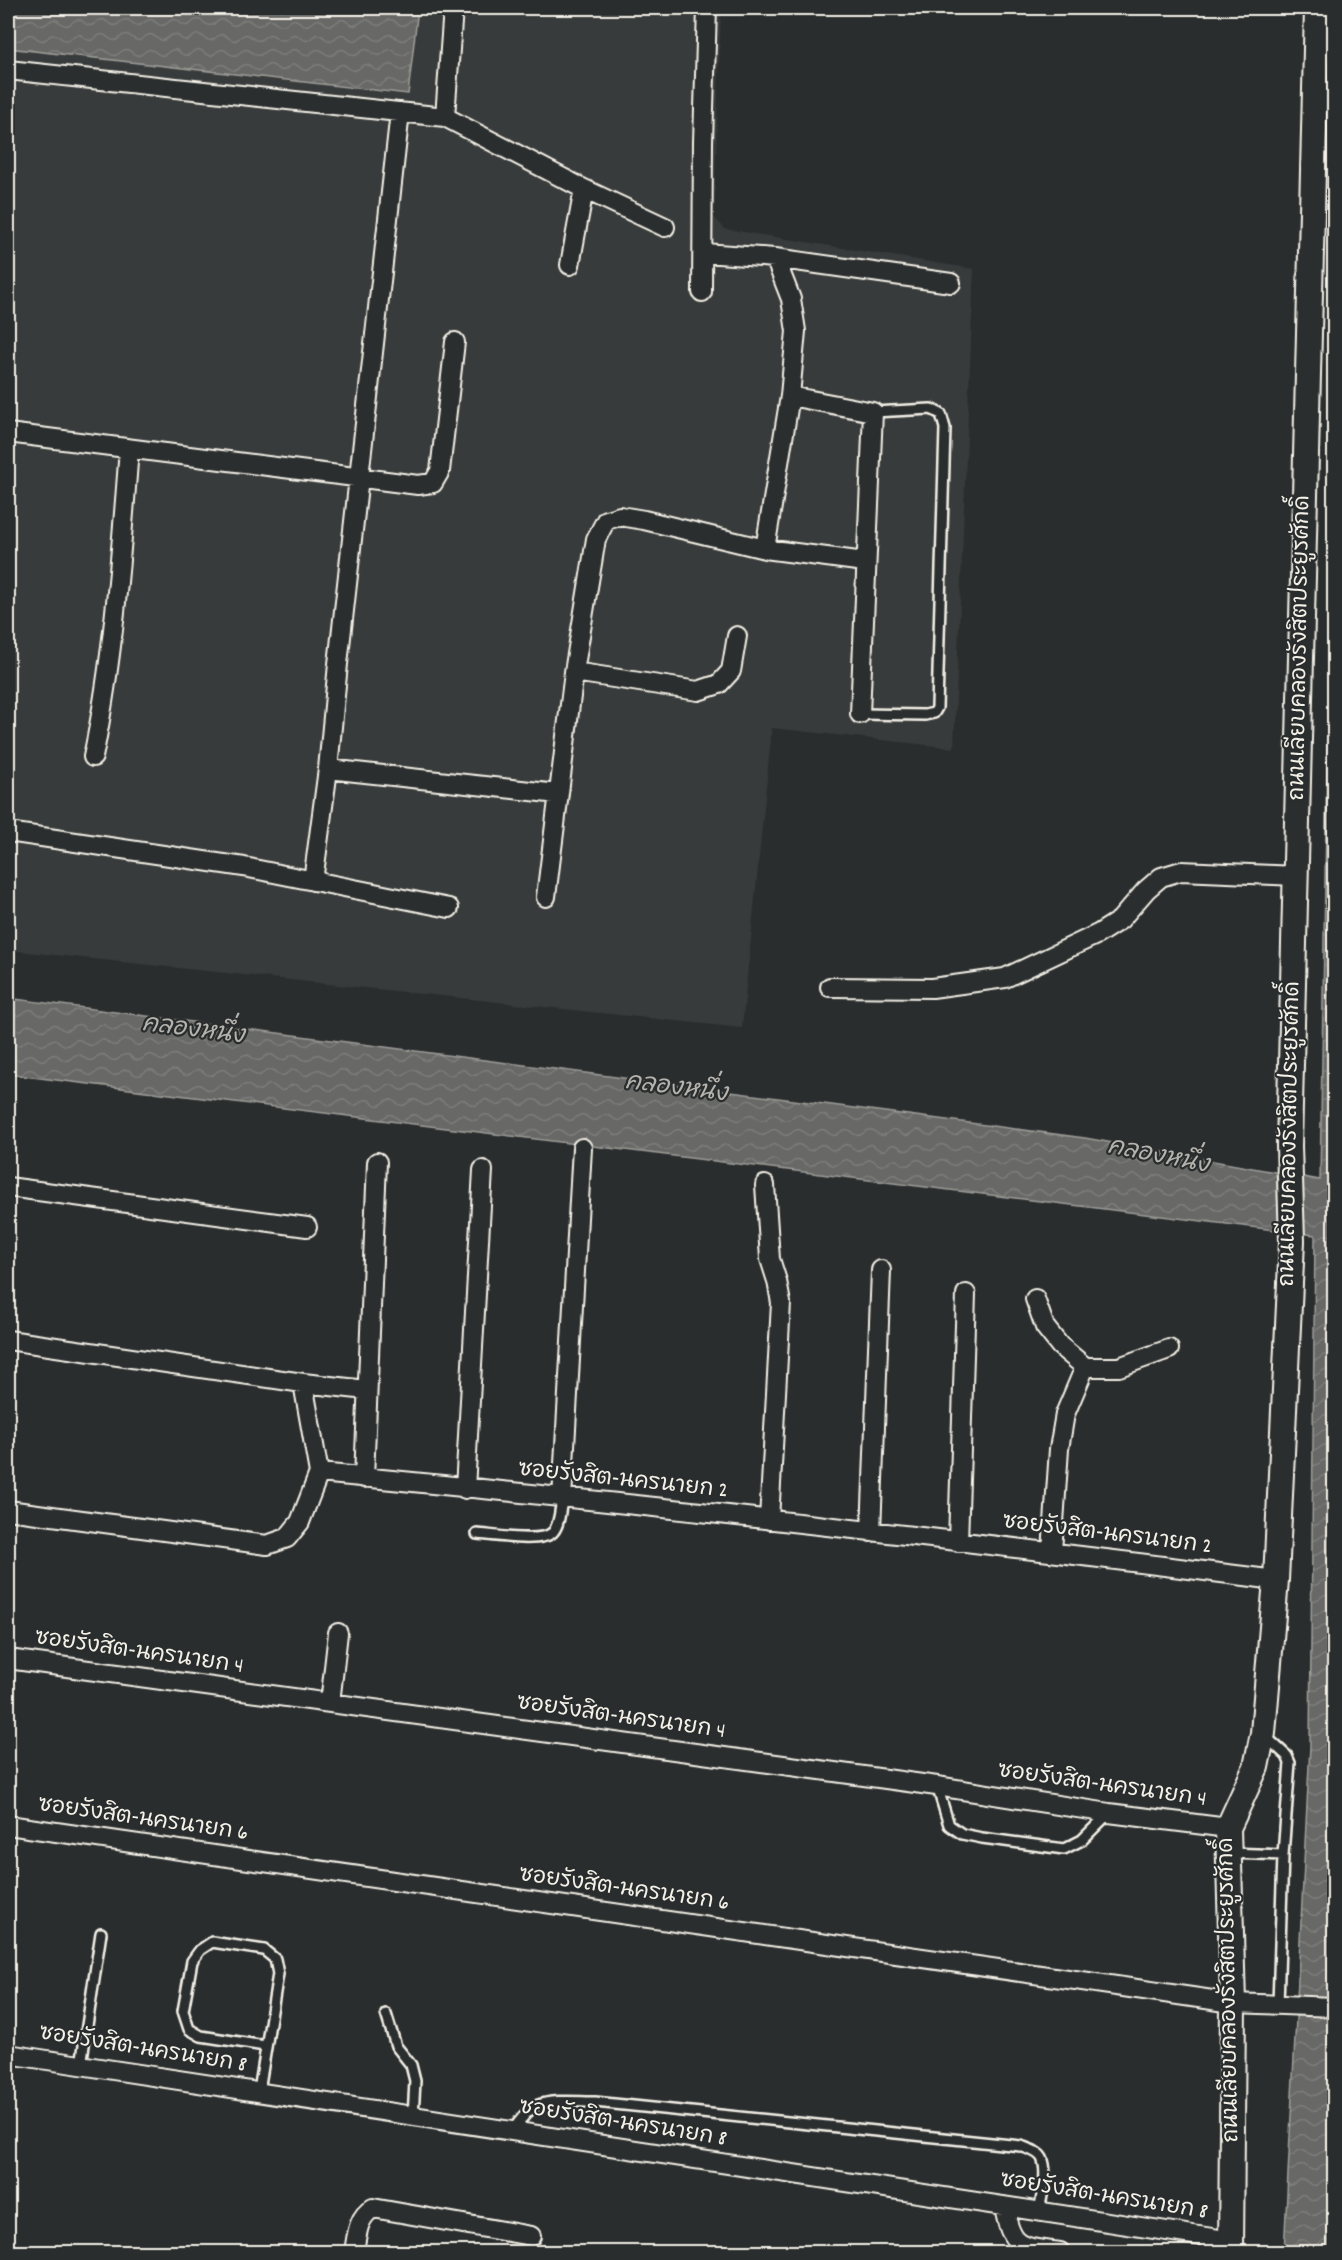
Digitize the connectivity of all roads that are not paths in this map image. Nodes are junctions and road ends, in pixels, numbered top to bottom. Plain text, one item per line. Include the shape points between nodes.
1 (453, 8) edge
2 (707, 8) edge
3 (1317, 8) edge
4 (8, 70) edge
5 (400, 112) junction
6 (445, 117) junction
7 (584, 189) junction
8 (665, 227) dead end
9 (704, 253) junction
10 (775, 258) junction
11 (570, 265) dead end
12 (951, 283) dead end
13 (702, 292) dead end
14 (455, 342) dead end
15 (790, 396) junction
16 (873, 412) junction
17 (8, 433) edge
18 (129, 449) junction
19 (360, 477) junction
20 (765, 549) junction
21 (865, 562) junction
22 (736, 636) dead end
23 (574, 672) junction
24 (860, 714) joint
25 (93, 757) dead end
26 (328, 769) junction
27 (558, 794) junction
28 (8, 832) edge
29 (1296, 876) junction
30 (313, 881) junction
31 (546, 897) dead end
32 (449, 908) dead end
33 (831, 987) dead end
34 (582, 1148) dead end
35 (377, 1162) dead end
36 (483, 1170) dead end
37 (765, 1185) dead end
38 (8, 1186) edge
39 (307, 1227) dead end
40 (881, 1270) dead end
41 (966, 1294) dead end
42 (1035, 1299) dead end
43 (8, 1340) edge
44 (1169, 1349) dead end
45 (1085, 1367) junction
46 (303, 1383) junction
47 (367, 1390) junction
48 (318, 1473) junction
49 (364, 1478) junction
50 (465, 1489) junction
51 (562, 1499) junction
52 (8, 1510) edge
53 (769, 1520) junction
54 (871, 1532) junction
55 (477, 1534) dead end
56 (958, 1542) junction
57 (1053, 1552) junction
58 (1276, 1580) junction
59 (338, 1633) dead end
60 (8, 1659) edge
61 (330, 1703) junction
62 (1263, 1733) junction
63 (937, 1786) junction
64 (1109, 1813) junction
65 (8, 1825) edge
66 (1227, 1828) junction
67 (1227, 1853) junction
68 (1283, 1856) junction
69 (101, 1934) dead end
70 (1233, 2003) junction
71 (1286, 2004) junction
72 (1335, 2007) edge
73 (386, 2014) dead end
74 (265, 2046) junction
75 (8, 2054) edge
76 (81, 2065) junction
77 (259, 2091) junction
78 (413, 2117) junction
79 (512, 2131) junction
80 (1004, 2206) junction
81 (1039, 2212) junction
82 (531, 2236) dead end
83 (1231, 2247) edge
84 (354, 2253) edge
85 (1060, 2253) edge

1 - 6 street
2 - 9 street
3 - 29 street, ถนนเลียบคลองรังสิตประยูรศักดิ์
4 - 5 street
5 - 6 street
5 - 19 street
6 - 7 street
7 - 8 street
7 - 11 street
9 - 10 street
9 - 13 street
10 - 12 street
10 - 15 street via 791,299 796,331
14 - 19 street via 440,471 433,483 418,485
15 - 16 street
15 - 20 street
16 - 21 street
16 - 24 lane via 931,409 941,414 945,428 937,708 925,715
17 - 18 street
18 - 19 street
18 - 25 street via 112,634
19 - 26 street
20 - 21 street
20 - 23 street via 644,520 620,516 606,520 596,539
21 - 24 street
22 - 23 street via 731,671 720,684 698,691
23 - 27 street
26 - 27 street
26 - 30 street
27 - 31 street
28 - 30 street via 233,865
29 - 33 street via 1181,871 1161,877 1120,920 1005,978 932,988
29 - 58 street, ถนนเลียบคลองรังสิตประยูรศักดิ์ via 1289,1146 1292,1242
30 - 32 street
34 - 51 street
35 - 47 street
36 - 50 street
37 - 53 street via 770,1260 781,1302
38 - 39 street
40 - 54 street
41 - 56 street
42 - 45 street via 1045,1327
43 - 46 street
44 - 45 street via 1119,1366
45 - 57 street via 1065,1414
46 - 47 street
46 - 48 street
47 - 49 street
48 - 49 street, ซอยรังสิต-นครนายก 2
48 - 52 street via 300,1522 287,1538 267,1545
49 - 50 street, ซอยรังสิต-นครนายก 2
50 - 51 street, ซอยรังสิต-นครนายก 2
51 - 53 street, ซอยรังสิต-นครนายก 2
51 - 55 lane via 552,1532 540,1538
53 - 54 street, ซอยรังสิต-นครนายก 2
54 - 56 street, ซอยรังสิต-นครนายก 2
56 - 57 street, ซอยรังสิต-นครนายก 2
57 - 58 street, ซอยรังสิต-นครนายก 2
58 - 62 street, ถนนเลียบคลองรังสิตประยูรศักดิ์
59 - 61 street
60 - 61 street, ซอยรังสิต-นครนายก 4
61 - 63 street, ซอยรังสิต-นครนายก 4
62 - 66 street, ถนนเลียบคลองรังสิตประยูรศักดิ์ via 1256,1767
62 - 68 lane via 1290,1763
63 - 64 street, ซอยรังสิต-นครนายก 4
63 - 64 lane via 949,1825 962,1834 982,1838 1064,1849 1082,1840
64 - 66 street, ซอยรังสิต-นครนายก 4
65 - 70 street, ซอยรังสิต-นครนายก 6
66 - 67 street, ถนนเลียบคลองรังสิตประยูรศักดิ์
67 - 68 lane
67 - 70 street, ถนนเลียบคลองรังสิตประยูรศักดิ์
68 - 71 lane
69 - 76 lane
70 - 71 street, ซอยรังสิต-นครนายก 6
70 - 83 street, ถนนเลียบคลองรังสิตประยูรศักดิ์
71 - 72 street, ซอยรังสิต-นครนายก 6
73 - 78 lane via 396,2046 411,2065 415,2081
74 - 74 lane via 201,2036 189,2029 183,2011 192,1961 212,1942 264,1950 275,1959 278,1974
74 - 77 lane
75 - 76 street, ซอยรังสิต-นครนายก 8
76 - 77 street, ซอยรังสิต-นครนายก 8
77 - 78 street, ซอยรังสิต-นครนายก 8
78 - 79 street, ซอยรังสิต-นครนายก 8
79 - 80 street, ซอยรังสิต-นครนายก 8
79 - 81 lane via 535,2107 595,2102 1021,2146 1041,2158 1044,2174
80 - 81 street, ซอยรังสิต-นครนายก 8
80 - 85 street via 1007,2227 1022,2246
81 - 83 street, ซอยรังสิต-นครนายก 8
82 - 84 street via 373,2208 358,2226

